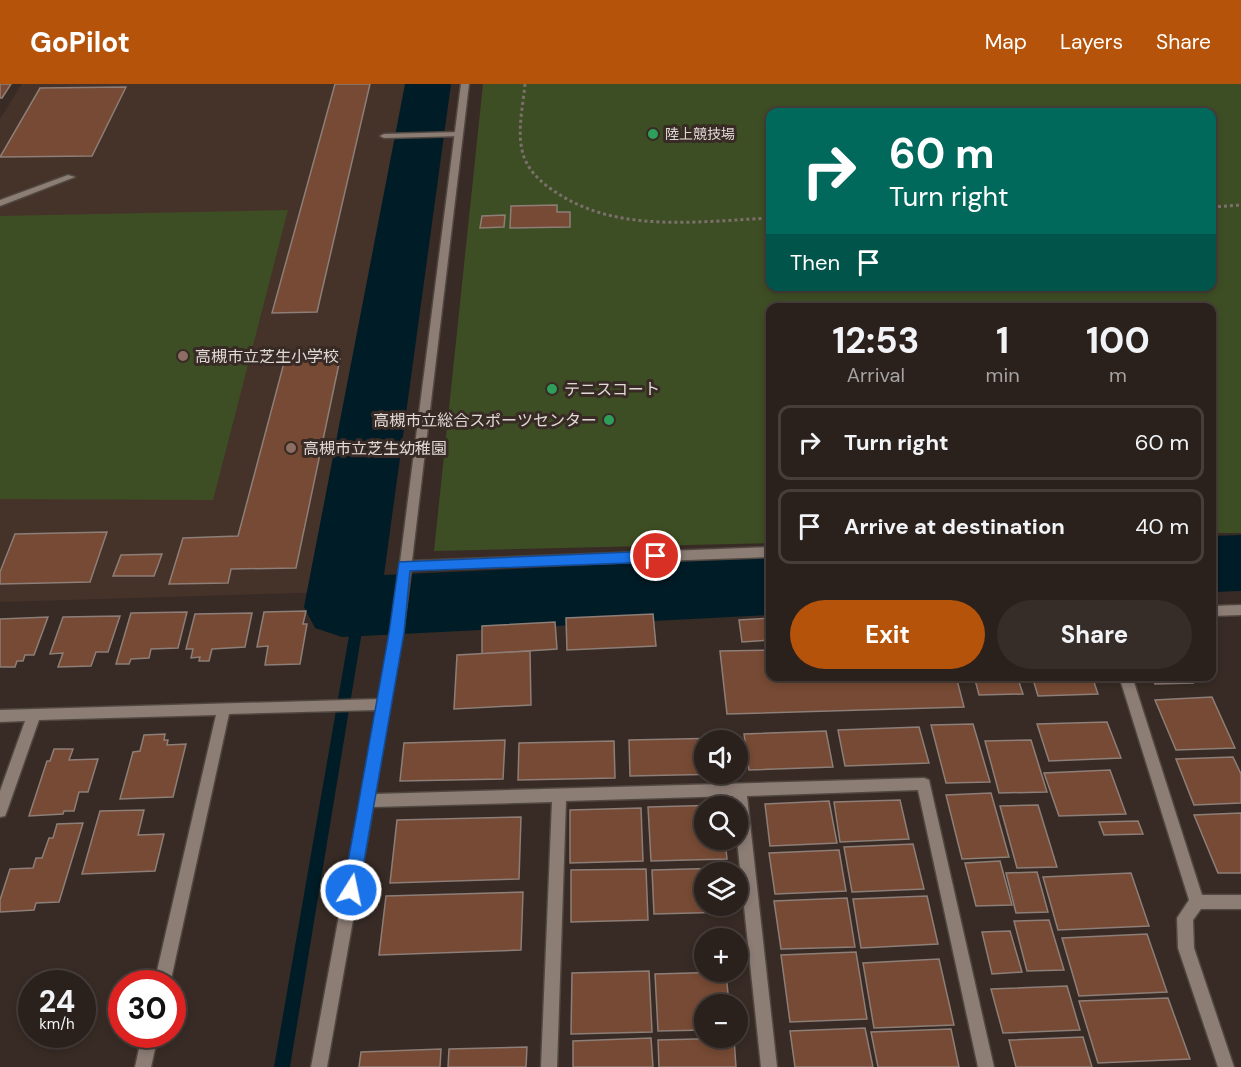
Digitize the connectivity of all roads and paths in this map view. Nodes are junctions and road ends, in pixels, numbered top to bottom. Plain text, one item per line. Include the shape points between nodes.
1 (465, 84) edge
2 (525, 84) edge
3 (459, 134) junction
4 (384, 136) dead end
5 (71, 177) dead end
6 (0, 203) edge
7 (1241, 205) edge
8 (1216, 207) edge
9 (766, 218) edge
10 (766, 552) edge
11 (404, 566) junction
12 (1241, 610) edge
13 (1216, 611) edge
14 (1127, 681) edge
15 (384, 704) junction
16 (224, 709) junction
17 (34, 715) junction
18 (0, 716) edge
19 (739, 790) junction
20 (559, 795) junction
21 (367, 801) junction
22 (0, 811) edge
23 (1241, 902) edge
24 (1197, 903) junction
25 (165, 970) edge
26 (147, 1048) edge
27 (143, 1067) edge
28 (319, 1067) edge
29 (549, 1067) edge
30 (769, 1067) edge
31 (986, 1067) edge
32 (1227, 1067) edge

1 - 3 street
2 - 9 path via 523,153 535,176 559,197 601,214 651,222
3 - 4 street
3 - 11 street
5 - 6 street
7 - 8 path
10 - 11 street
11 - 15 street
12 - 13 street
14 - 24 street
15 - 16 street
15 - 21 street
16 - 17 street
16 - 25 street
17 - 18 street
17 - 22 street
19 - 20 street
19 - 30 street
19 - 31 street via 924,784
20 - 21 street
20 - 29 street
21 - 28 street
23 - 24 street
24 - 32 street via 1185,918 1186,948
26 - 27 street

